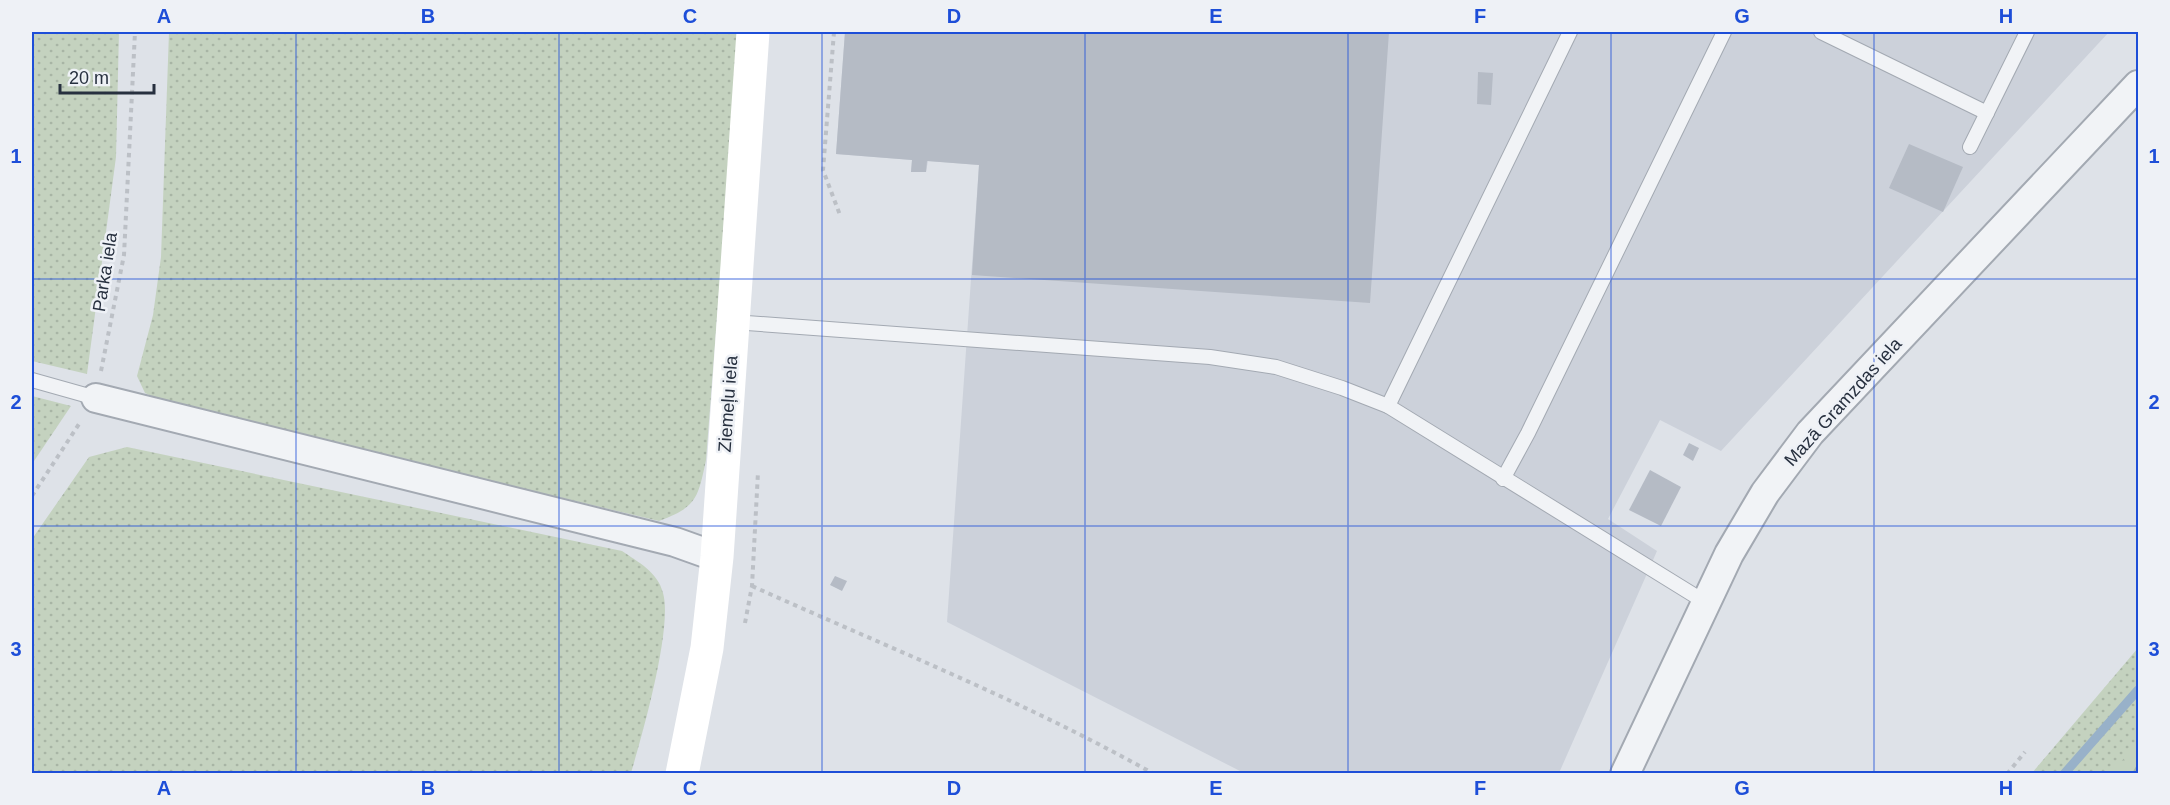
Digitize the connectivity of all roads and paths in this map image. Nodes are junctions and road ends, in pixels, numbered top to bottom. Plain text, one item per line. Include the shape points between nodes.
1 (135, 32) edge
2 (753, 32) edge
3 (834, 32) edge
4 (1570, 32) edge
5 (1724, 32) edge
6 (1821, 32) edge
7 (2027, 32) edge
8 (2139, 85) edge
9 (1988, 113) junction
10 (1970, 147) dead end
11 (840, 215) dead end
12 (733, 322) junction
13 (32, 380) edge
14 (96, 398) junction
15 (1388, 406) junction
16 (1503, 478) junction
17 (32, 496) edge
18 (717, 557) junction
19 (1705, 602) junction
20 (2025, 752) dead end
21 (682, 774) edge
22 (1154, 774) edge
23 (1625, 774) edge
24 (2007, 774) edge

1 - 14 path, Parka iela via 124,255
2 - 12 street, Ziemeļu iela
3 - 11 path via 823,170
4 - 15 lane
5 - 16 lane
6 - 9 lane
7 - 9 lane
8 - 19 street, Mazā Gramzdas iela via 1810,434 1765,493
9 - 10 lane
12 - 15 lane via 1248,361 1307,376
12 - 18 street, Ziemeļu iela
13 - 14 lane
14 - 17 path, Parka iela
14 - 18 street via 675,542
15 - 16 lane
16 - 19 lane
18 - 21 street, Ziemeļu iela via 707,648
18 - 22 path via 752,586 991,689
19 - 23 street, Mazā Gramzdas iela
20 - 24 path

